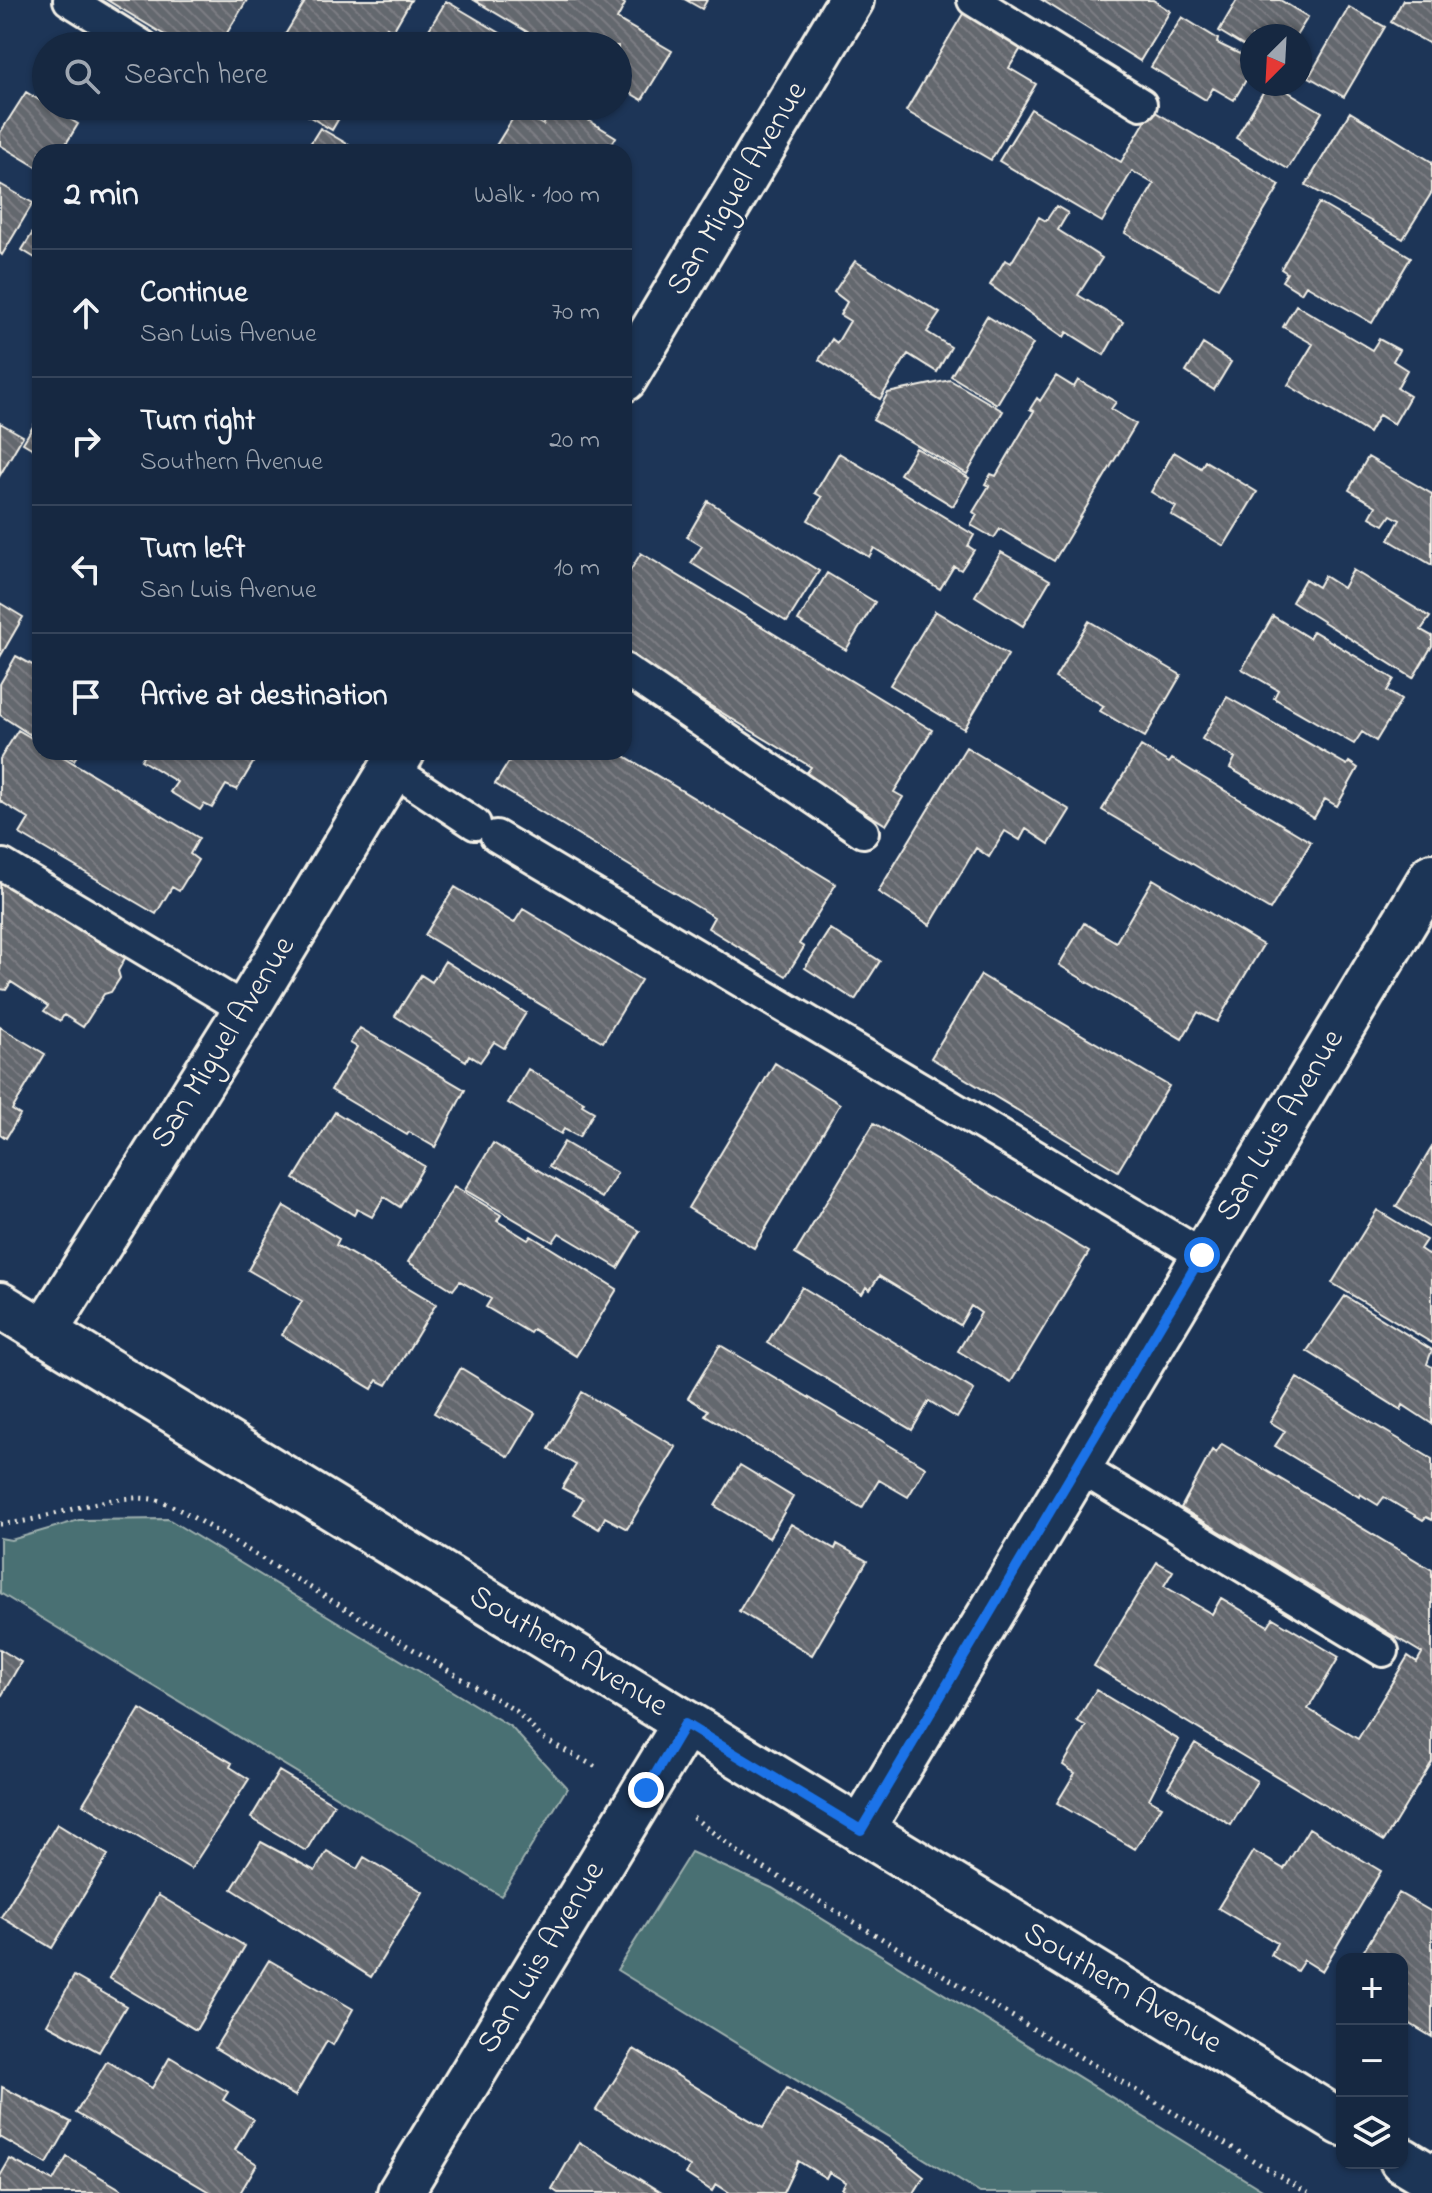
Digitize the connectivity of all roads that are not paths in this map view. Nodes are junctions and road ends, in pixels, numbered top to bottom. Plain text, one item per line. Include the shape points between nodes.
1 (69, 0) edge
2 (851, 0) edge
3 (973, 0) edge
4 (120, 32) edge
5 (1141, 104) dead end
6 (632, 366) edge
7 (632, 674) edge
8 (397, 761) edge
9 (863, 832) dead end
10 (3, 865) dead end
11 (1432, 876) edge
12 (246, 1010) junction
13 (1202, 1255) junction
14 (0, 1305) edge
15 (44, 1333) junction
16 (1077, 1466) junction
17 (1383, 1651) dead end
18 (685, 1724) junction
19 (861, 1830) junction
20 (1336, 2119) edge
21 (1408, 2164) edge
22 (1432, 2178) edge
23 (400, 2193) edge

1 - 4 lane
2 - 6 street, San Miguel Avenue
3 - 5 lane
7 - 9 lane
8 - 12 street, San Miguel Avenue
8 - 13 lane via 486,830
10 - 12 lane
11 - 13 street, San Luis Avenue
12 - 15 street, San Miguel Avenue
13 - 16 street, San Luis Avenue
14 - 15 street, Southern Avenue
15 - 18 street, Southern Avenue
16 - 17 lane
16 - 19 street, San Luis Avenue
18 - 19 street, Southern Avenue
18 - 23 street, San Luis Avenue
19 - 20 street, Southern Avenue
21 - 22 street

